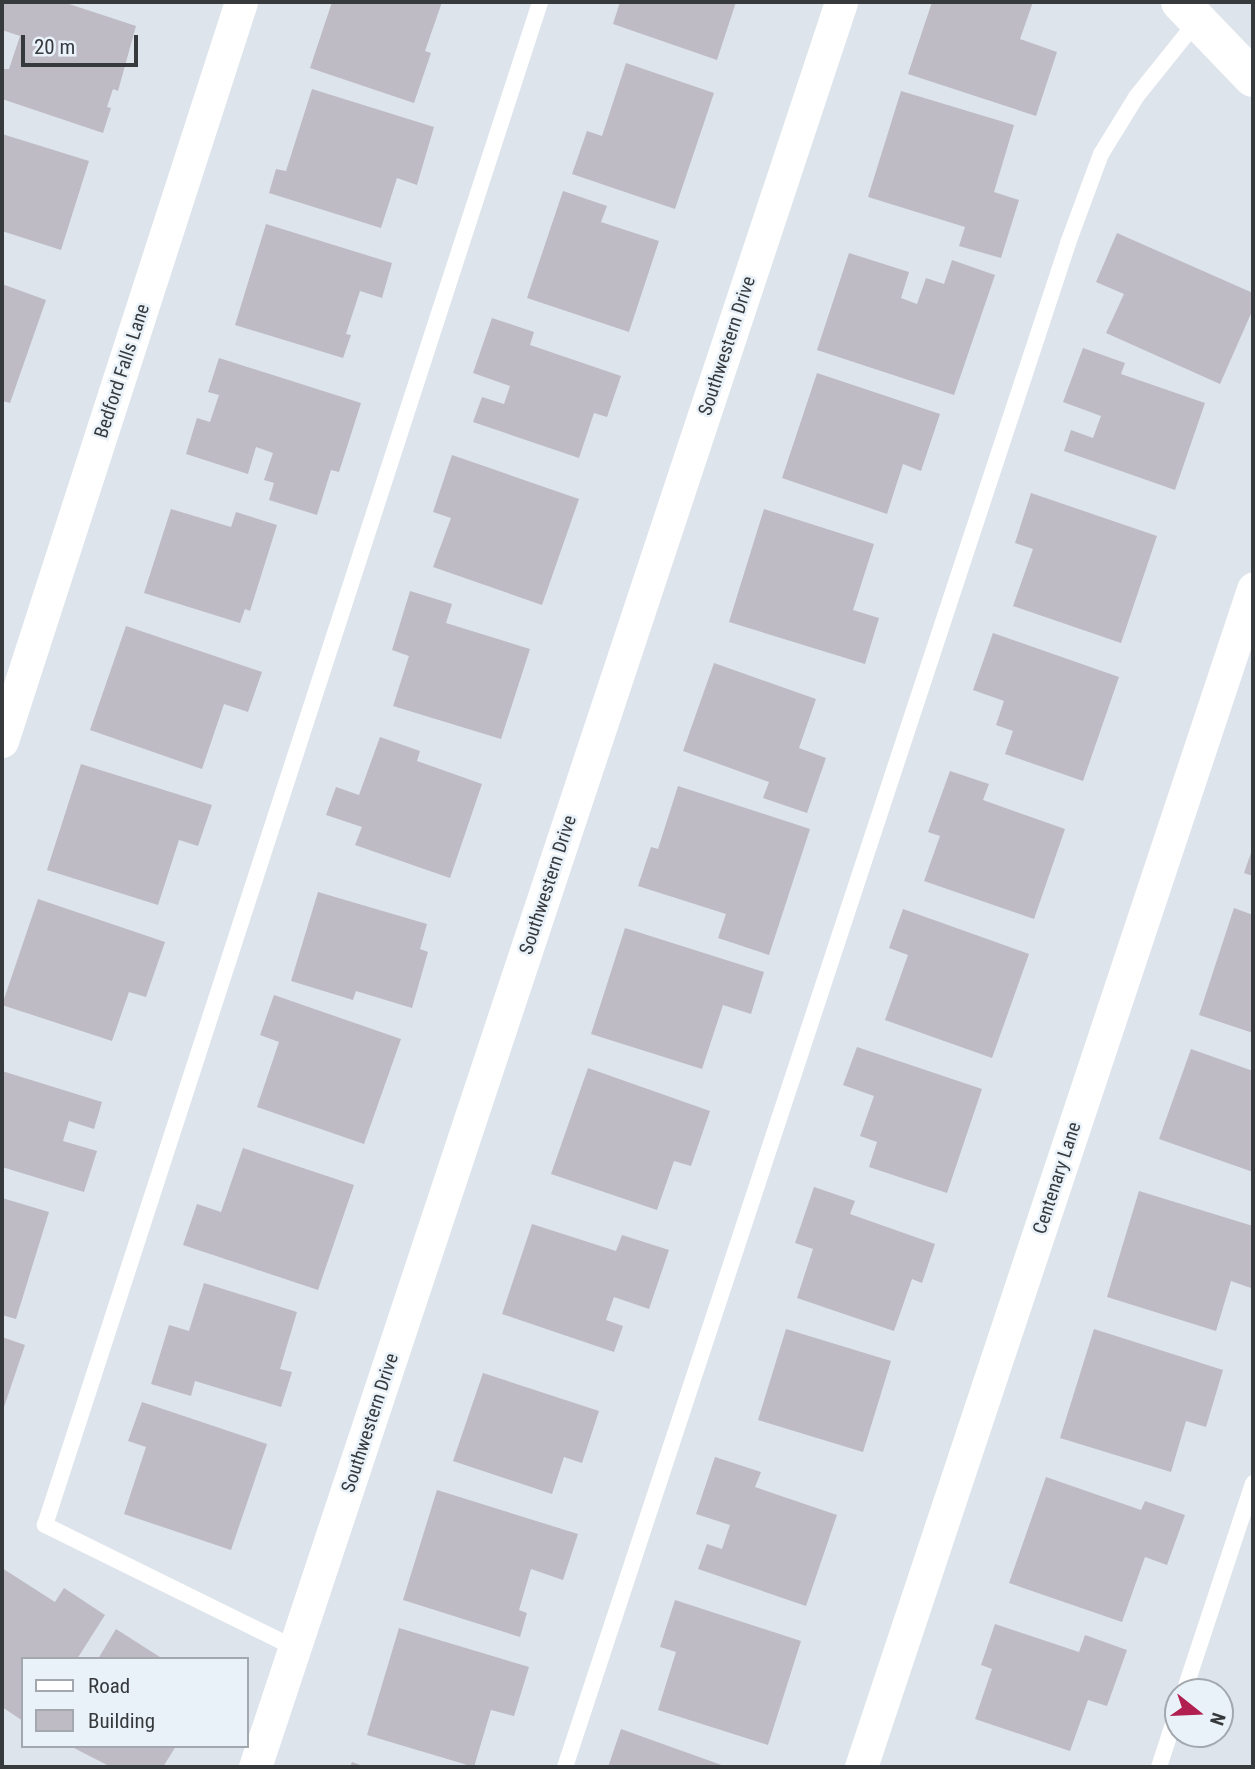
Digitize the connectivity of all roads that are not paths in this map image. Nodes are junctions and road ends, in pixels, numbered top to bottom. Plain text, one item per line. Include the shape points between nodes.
1 (241, 2) edge
2 (540, 2) edge
3 (841, 2) edge
4 (1189, 11) edge
5 (1253, 78) edge
6 (1253, 589) edge
7 (2, 741) edge
8 (1253, 1483) edge
9 (295, 1648) junction
10 (1189, 1678) edge
11 (1165, 1748) edge
12 (255, 1767) edge
13 (565, 1767) edge
14 (862, 1767) edge
15 (1159, 1767) edge

1 - 7 street, Bedford Falls Lane
2 - 9 lane via 45,1525
3 - 9 street, Southwestern Drive
4 - 5 street
4 - 13 lane via 1101,154 1068,243
6 - 14 street, Centenary Lane
8 - 10 lane
9 - 12 street, Southwestern Drive
11 - 15 lane

